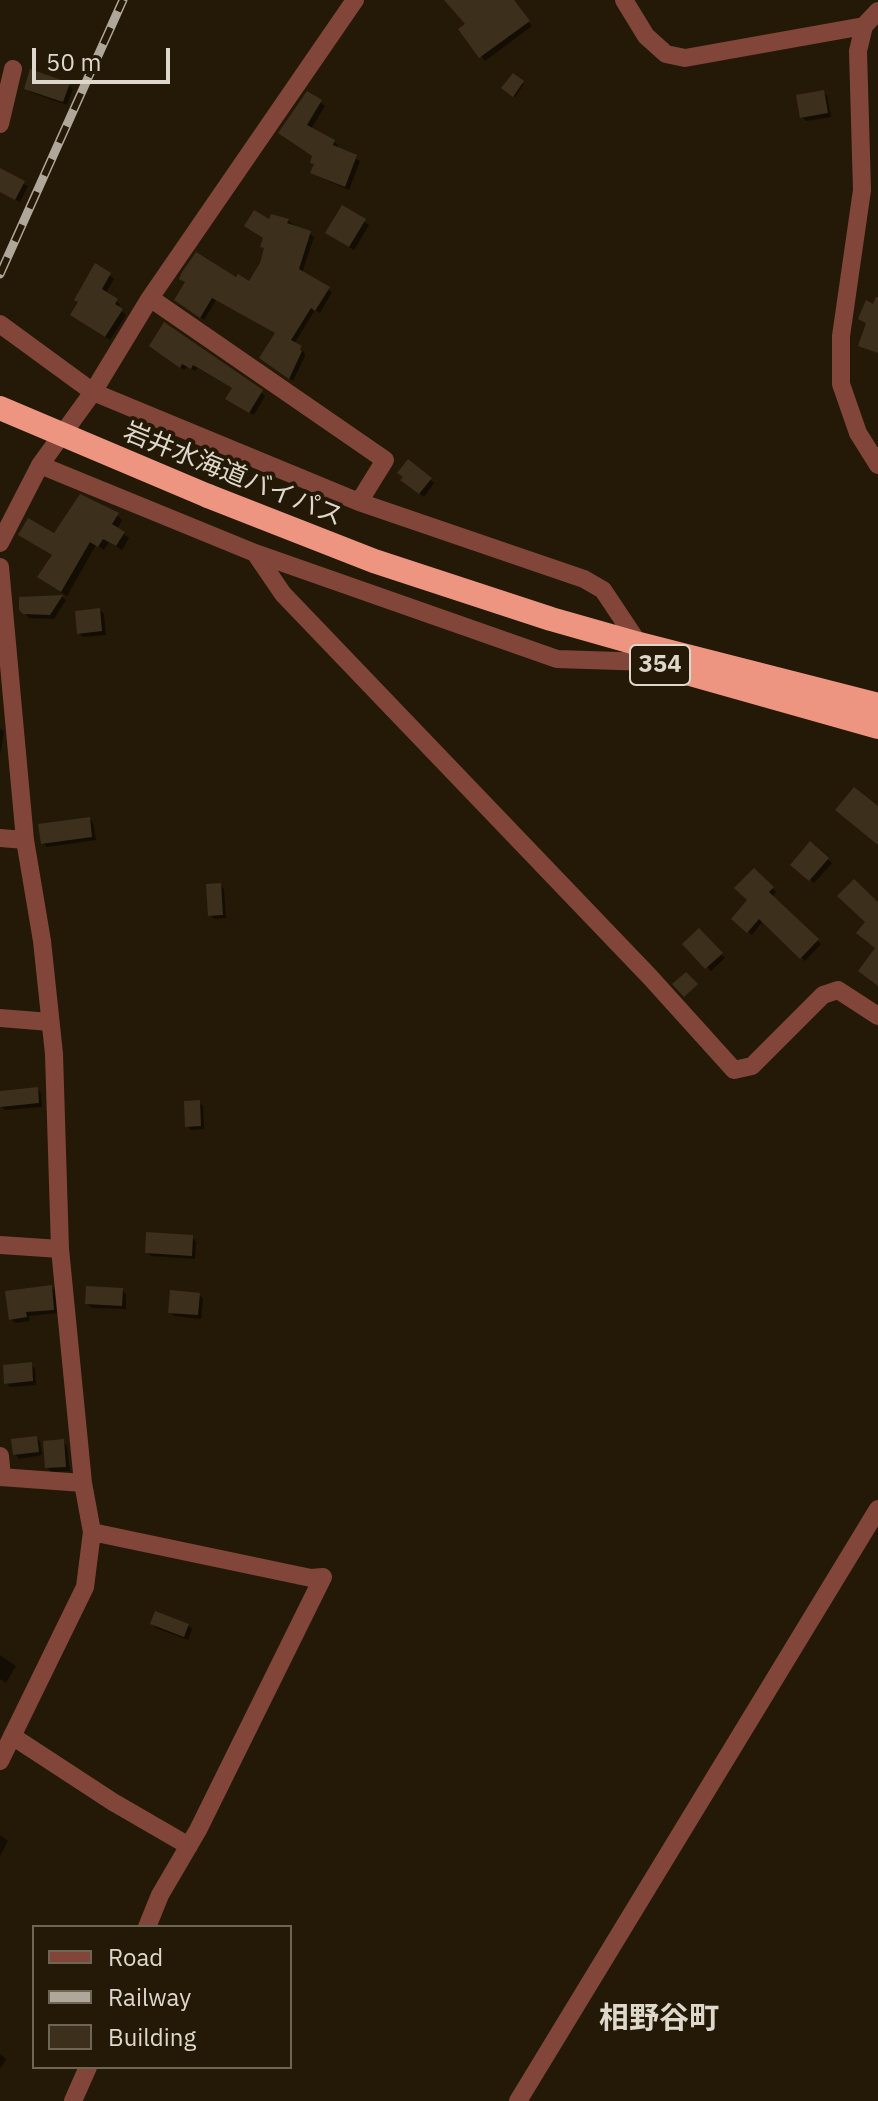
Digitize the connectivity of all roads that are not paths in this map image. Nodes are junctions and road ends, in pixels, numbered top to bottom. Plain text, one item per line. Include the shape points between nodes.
1 (355, 0) edge
2 (624, 0) edge
3 (878, 11) edge
4 (864, 26) junction
5 (13, 69) dead end
6 (0, 124) edge
7 (150, 298) junction
8 (0, 324) edge
9 (93, 392) junction
10 (0, 408) edge
11 (40, 465) junction
12 (878, 465) edge
13 (359, 502) junction
14 (0, 540) edge
15 (255, 553) junction
16 (0, 567) edge
17 (644, 653) junction
18 (878, 705) edge
19 (878, 727) edge
20 (0, 838) edge
21 (25, 840) junction
22 (878, 1016) edge
23 (0, 1018) edge
24 (50, 1022) junction
25 (0, 1245) edge
26 (60, 1249) junction
27 (0, 1456) edge
28 (1, 1477) edge
29 (83, 1483) junction
30 (878, 1509) edge
31 (92, 1532) junction
32 (12, 1736) junction
33 (0, 1761) edge
34 (189, 1846) junction
35 (148, 1925) edge
36 (87, 2069) edge
37 (73, 2101) edge
38 (518, 2101) edge

1 - 7 street
2 - 4 street via 646,36 666,54 685,58
3 - 4 street
4 - 12 street via 858,51 862,190 841,336 841,384 858,433
5 - 6 street
7 - 9 street
7 - 13 street via 385,460
8 - 9 street
9 - 11 street
9 - 13 street
10 - 17 highway, 岩井水海道バイパス / 354, bridge via 208,496 562,633
11 - 14 street
11 - 15 street
13 - 17 street via 584,579 603,590
15 - 17 street via 557,659
15 - 22 street via 283,594 734,1070 752,1066 823,995 838,990
16 - 21 street
17 - 18 highway, 岩井水海道バイパス / 354
17 - 19 highway, 岩井水海道バイパス / 354
20 - 21 street
21 - 24 street
23 - 24 street
24 - 26 street
25 - 26 street
26 - 29 street
27 - 28 street
28 - 29 street
29 - 31 street
30 - 38 street
31 - 32 street via 85,1587
31 - 34 street via 323,1577
32 - 33 street
32 - 34 street
34 - 35 street
36 - 37 street

